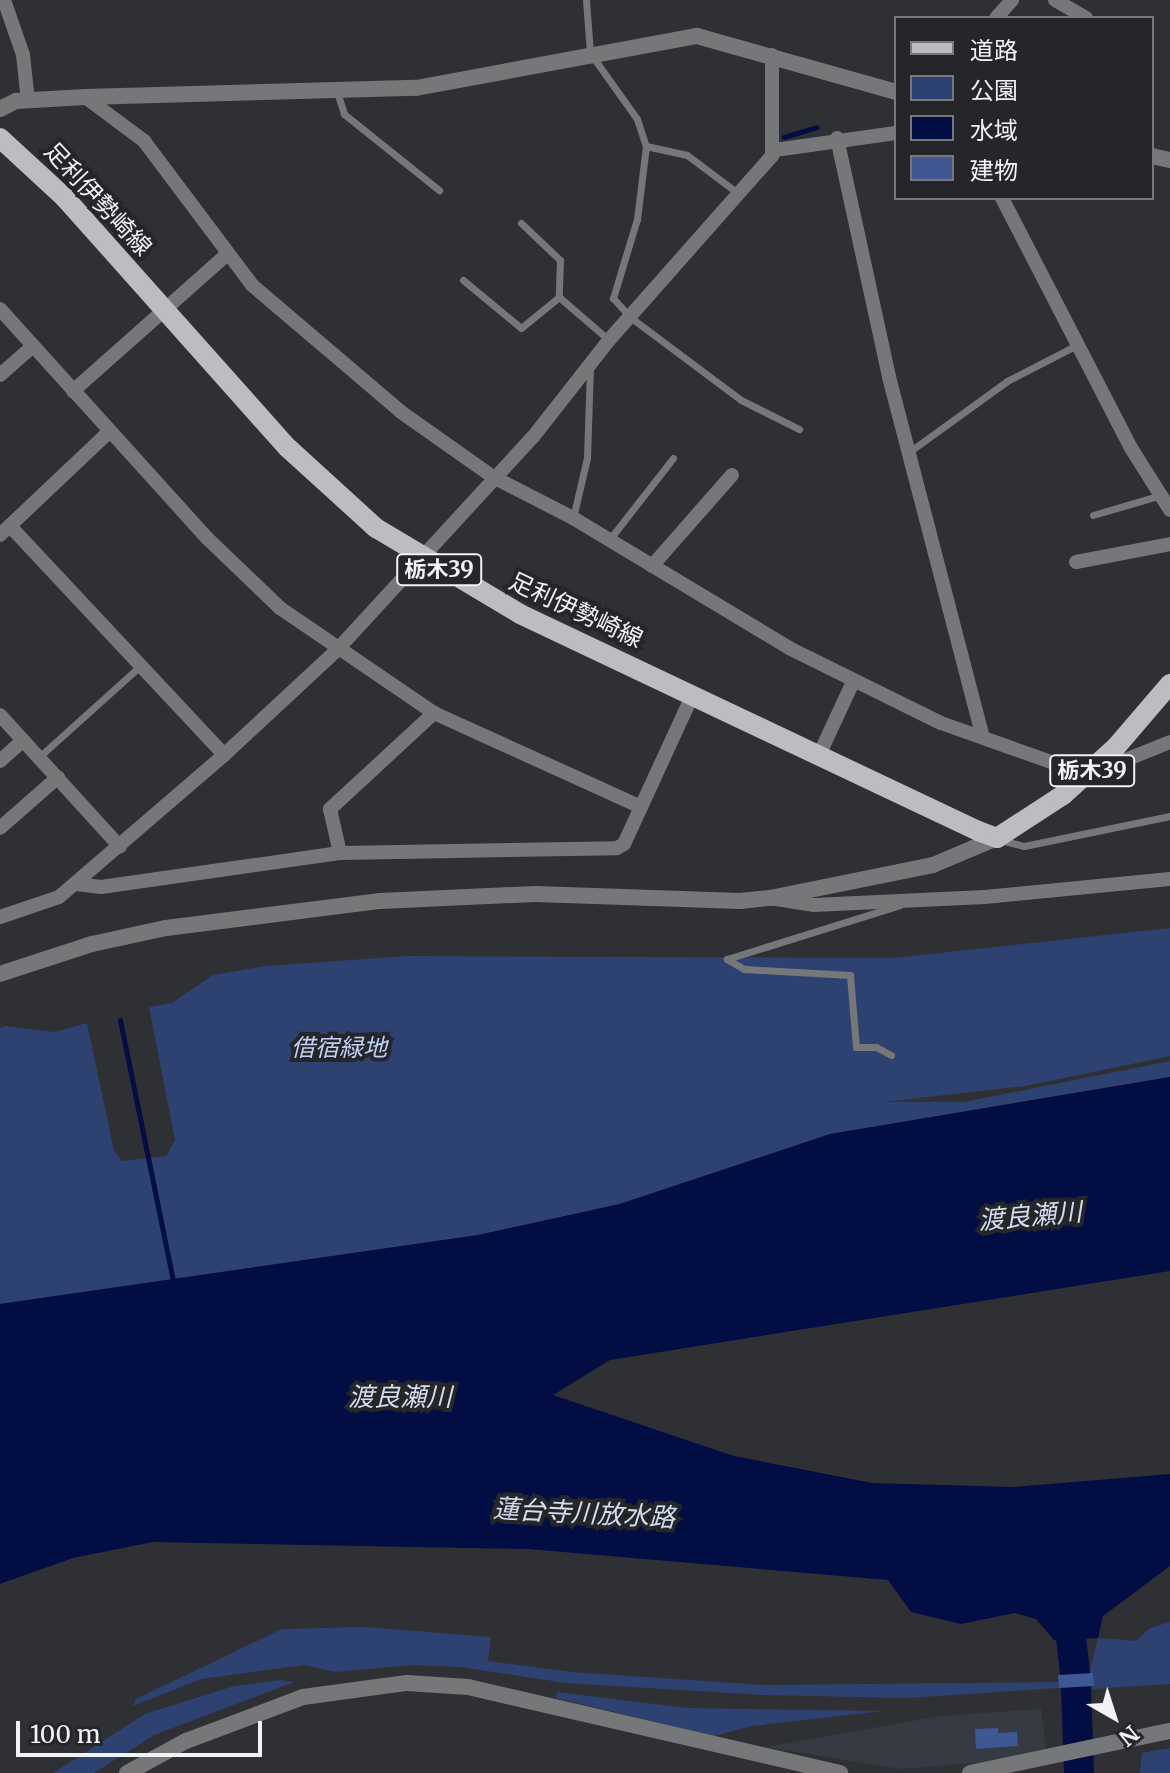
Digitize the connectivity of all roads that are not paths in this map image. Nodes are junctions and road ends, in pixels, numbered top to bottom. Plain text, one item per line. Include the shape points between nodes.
1 (4, 0) edge
2 (586, 0) edge
3 (1012, 0) edge
4 (1055, 0) edge
5 (998, 16) edge
6 (1083, 16) edge
7 (590, 53) junction
8 (772, 55) junction
9 (337, 91) junction
10 (894, 91) edge
11 (85, 97) junction
12 (28, 101) junction
13 (0, 109) edge
14 (894, 133) edge
15 (0, 138) edge
16 (837, 138) junction
17 (646, 146) junction
18 (775, 150) junction
19 (439, 190) dead end
20 (739, 194) junction
21 (1003, 200) edge
22 (521, 223) dead end
23 (225, 256) junction
24 (463, 280) dead end
25 (559, 297) junction
26 (0, 309) edge
27 (164, 309) junction
28 (630, 317) junction
29 (609, 340) junction
30 (1077, 345) junction
31 (33, 346) junction
32 (590, 363) junction
33 (0, 375) edge
34 (73, 391) junction
35 (799, 429) dead end
36 (109, 432) junction
37 (909, 452) junction
38 (673, 458) dead end
39 (732, 475) dead end
40 (493, 477) junction
41 (1158, 496) junction
42 (1170, 510) edge
43 (1093, 515) dead end
44 (573, 518) junction
45 (5, 530) edge
46 (609, 540) junction
47 (1170, 544) edge
48 (419, 558) junction
49 (1076, 562) dead end
50 (652, 566) junction
51 (336, 651) junction
52 (141, 665) junction
53 (853, 682) junction
54 (1170, 684) edge
55 (693, 694) junction
56 (434, 713) junction
57 (0, 715) edge
58 (983, 737) junction
59 (23, 740) junction
60 (1170, 742) edge
61 (820, 753) junction
62 (224, 755) junction
63 (39, 757) junction
64 (0, 761) edge
65 (1088, 775) junction
66 (58, 777) junction
67 (641, 807) junction
68 (1170, 816) edge
69 (0, 828) edge
70 (997, 838) junction
71 (120, 847) junction
72 (340, 853) junction
73 (1170, 879) edge
74 (76, 884) junction
75 (770, 898) junction
76 (909, 899) junction
77 (0, 917) edge
78 (0, 974) edge
79 (891, 1055) dead end
80 (1170, 1731) edge
81 (127, 1773) edge
82 (840, 1773) edge
83 (970, 1773) edge

1 - 12 street via 23,55
2 - 7 lane
3 - 5 street
4 - 6 street
7 - 8 street via 697,36
7 - 9 street via 452,83
7 - 17 lane via 637,119
8 - 10 street
8 - 18 street
9 - 11 street
9 - 19 lane via 344,114
11 - 12 street
11 - 23 street via 144,141
12 - 13 street
14 - 16 street
15 - 27 main road, 足利伊勢崎線 / 栃木39 via 47,179
16 - 18 street via 787,152
16 - 37 street
17 - 20 lane via 687,155
17 - 28 lane via 637,219 613,298
18 - 20 street
20 - 28 street
21 - 30 street
22 - 25 lane via 560,260
23 - 27 street
23 - 40 street via 291,320 401,412
24 - 25 lane via 521,328
25 - 29 lane
26 - 31 street
27 - 34 street
27 - 48 main road, 足利伊勢崎線 / 栃木39 via 298,458 357,513
28 - 29 street
28 - 35 lane via 741,400
29 - 32 street
30 - 37 lane via 1007,381
30 - 41 street
31 - 33 street
31 - 34 street
32 - 40 street via 533,437
32 - 44 lane via 587,458
34 - 36 street
36 - 45 street
36 - 51 street via 244,576
37 - 58 street
38 - 46 lane
39 - 50 street
40 - 44 street
40 - 48 street
41 - 42 street
41 - 43 lane
44 - 46 street
45 - 52 street
46 - 50 street
47 - 49 street
48 - 51 street
48 - 55 main road, 足利伊勢崎線 / 栃木39 via 548,628
50 - 53 street
51 - 56 street
51 - 62 street
52 - 62 street
52 - 63 lane
53 - 58 street
53 - 61 street
54 - 65 main road, 栃木39
55 - 61 main road, 足利伊勢崎線 / 栃木39
55 - 67 street
56 - 67 street
56 - 72 street via 330,809
57 - 59 street
58 - 65 street
59 - 63 street
59 - 64 street
60 - 65 street
61 - 70 main road, 足利伊勢崎線 / 栃木39
62 - 71 street
63 - 66 street
65 - 70 main road, 栃木39
66 - 69 street
66 - 71 street
67 - 72 street via 617,848
68 - 70 lane via 1024,846
70 - 75 street via 933,865
71 - 74 street
72 - 74 street via 101,887
73 - 76 street
74 - 77 street via 53,900
75 - 76 street via 814,905
75 - 78 street via 536,894 380,901 166,928 92,944
76 - 79 lane via 884,914 727,959 744,969 850,975 856,1047 876,1047
80 - 83 street
81 - 82 street via 186,1741 303,1697 407,1683 468,1687

